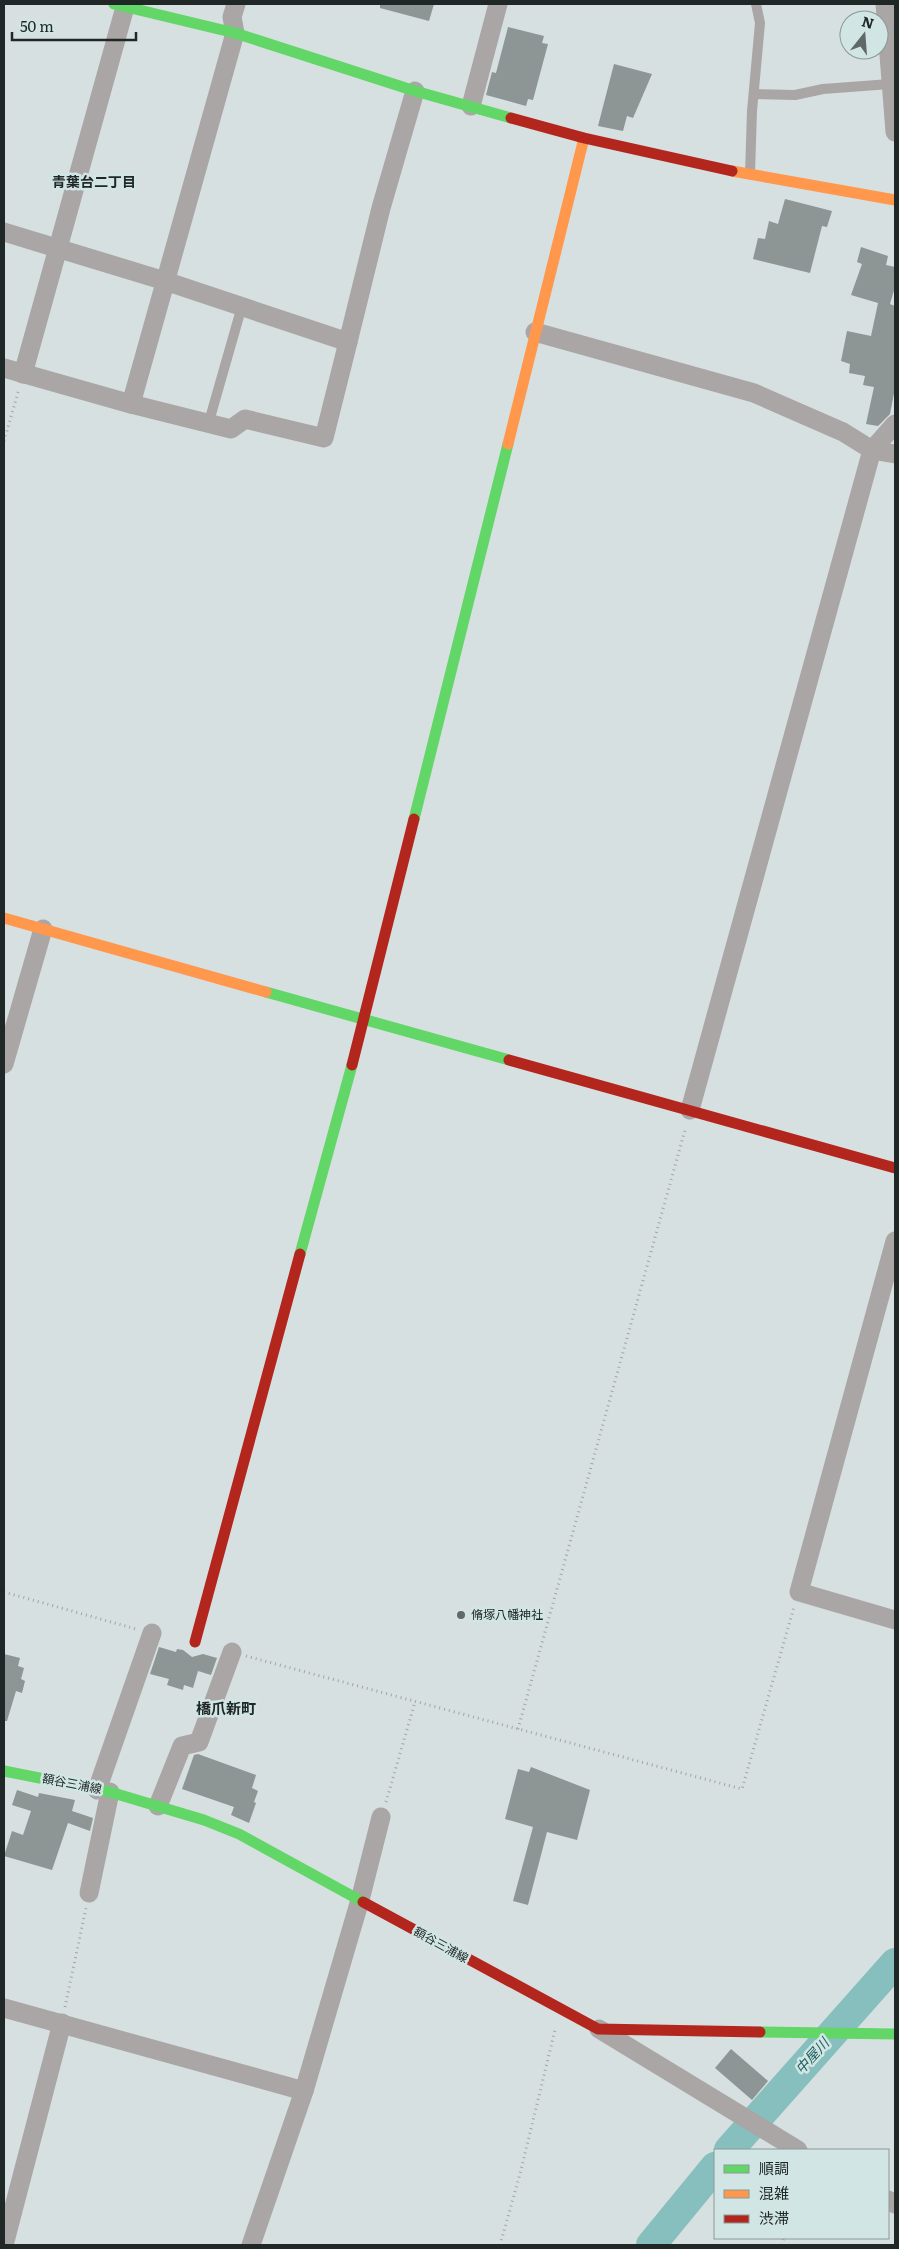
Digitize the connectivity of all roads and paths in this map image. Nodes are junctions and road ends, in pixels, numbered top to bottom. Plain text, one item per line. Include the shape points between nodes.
1 (236, 4) edge
2 (498, 4) edge
3 (756, 4) edge
4 (885, 4) edge
5 (120, 5) edge
6 (235, 33) junction
7 (890, 84) junction
8 (415, 91) junction
9 (754, 94) junction
10 (471, 106) junction
11 (895, 132) edge
12 (584, 138) junction
13 (750, 175) junction
14 (895, 200) edge
15 (4, 232) edge
16 (57, 248) junction
17 (165, 281) junction
18 (242, 306) junction
19 (535, 332) junction
20 (348, 342) junction
21 (4, 368) edge
22 (23, 374) junction
23 (131, 404) junction
24 (208, 424) junction
25 (895, 424) edge
26 (4, 441) edge
27 (872, 450) junction
28 (895, 454) edge
29 (4, 918) edge
30 (43, 929) junction
31 (364, 1019) junction
32 (4, 1064) edge
33 (690, 1110) junction
34 (895, 1168) edge
35 (895, 1241) edge
36 (4, 1592) edge
37 (799, 1592) junction
38 (895, 1620) edge
39 (152, 1633) joint
40 (195, 1642) dead end
41 (232, 1652) joint
42 (415, 1702) junction
43 (518, 1729) junction
44 (4, 1771) edge
45 (103, 1791) junction
46 (158, 1806) junction
47 (382, 1818) joint
48 (89, 1894) joint
49 (360, 1900) junction
50 (4, 2008) edge
51 (560, 2010) junction
52 (62, 2023) junction
53 (598, 2029) junction
54 (895, 2034) edge
55 (304, 2091) junction
56 (796, 2149) edge
57 (4, 2245) edge
58 (251, 2245) edge
59 (500, 2245) edge

1 - 6 street via 232,17
2 - 10 street
3 - 9 lane via 760,23
4 - 7 street
5 - 6 street
5 - 16 street
6 - 8 street
6 - 17 street
7 - 9 lane via 823,89 795,95
7 - 11 street
8 - 10 street
8 - 20 street via 380,208
9 - 13 lane
10 - 12 street
12 - 13 street
12 - 19 street
13 - 14 street
15 - 16 street
16 - 17 street
16 - 22 street
17 - 18 street
17 - 23 street
18 - 20 street
18 - 24 lane
19 - 27 street via 754,393 842,432
19 - 31 street
20 - 24 street via 324,438 245,419 232,429
21 - 22 street
22 - 23 street
22 - 26 path
23 - 24 street
25 - 27 street
27 - 28 street
27 - 33 street
29 - 30 street
30 - 31 street
30 - 32 street
31 - 33 street
31 - 40 street
33 - 34 street
33 - 43 path
35 - 37 street
36 - 39 path
37 - 38 street
37 - 43 path via 742,1789
39 - 45 street
41 - 42 path
41 - 46 street via 199,1742 182,1746
42 - 43 path
42 - 47 path
44 - 45 street, 額谷三浦線
45 - 46 street, 額谷三浦線
45 - 48 street
46 - 49 street, 額谷三浦線 via 239,1834
47 - 49 street
48 - 52 path
49 - 51 street, 額谷三浦線
49 - 55 street
50 - 52 street
51 - 53 street, 額谷三浦線
51 - 59 path
52 - 55 street
52 - 57 street
53 - 54 street, 額谷三浦線
53 - 56 street
55 - 58 street

